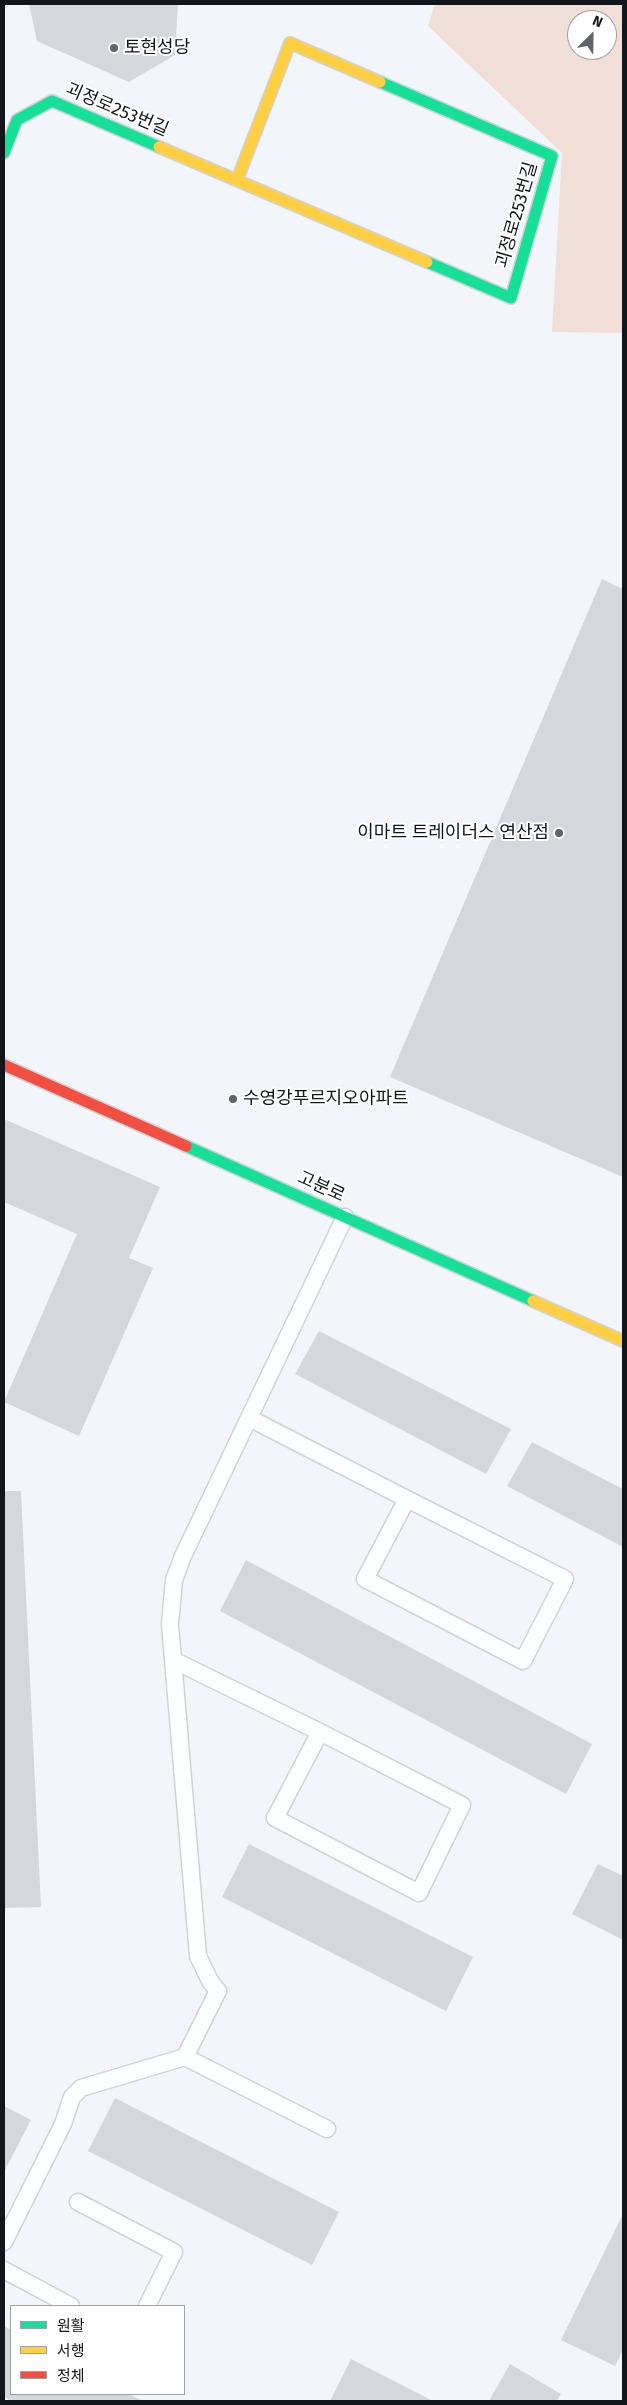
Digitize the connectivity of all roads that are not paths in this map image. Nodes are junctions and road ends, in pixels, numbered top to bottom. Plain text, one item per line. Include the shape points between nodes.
1 (4, 153) edge
2 (237, 180) junction
3 (4, 1065) edge
4 (345, 1217) junction
5 (623, 1341) edge
6 (249, 1418) junction
7 (407, 1499) junction
8 (173, 1660) junction
9 (320, 1732) junction
10 (185, 2057) junction
11 (327, 2129) dead end
12 (78, 2202) dead end
13 (4, 2242) edge
14 (4, 2270) edge
15 (69, 2305) edge
16 (148, 2305) edge

1 - 2 street, 괴정로253번길 via 17,120 52,101
2 - 2 street, 괴정로253번길 via 510,298 552,156 290,43
3 - 4 street, 고분로
4 - 5 street, 고분로
4 - 6 lane
6 - 7 lane
6 - 8 lane via 174,1580 170,1624
7 - 7 lane via 565,1579 523,1661 365,1579
8 - 9 lane
8 - 10 lane via 198,1956 218,1991
9 - 9 lane via 462,1805 419,1892 275,1818
10 - 11 lane
10 - 13 lane via 81,2088 72,2097 64,2124
12 - 16 lane via 174,2252
14 - 15 lane

